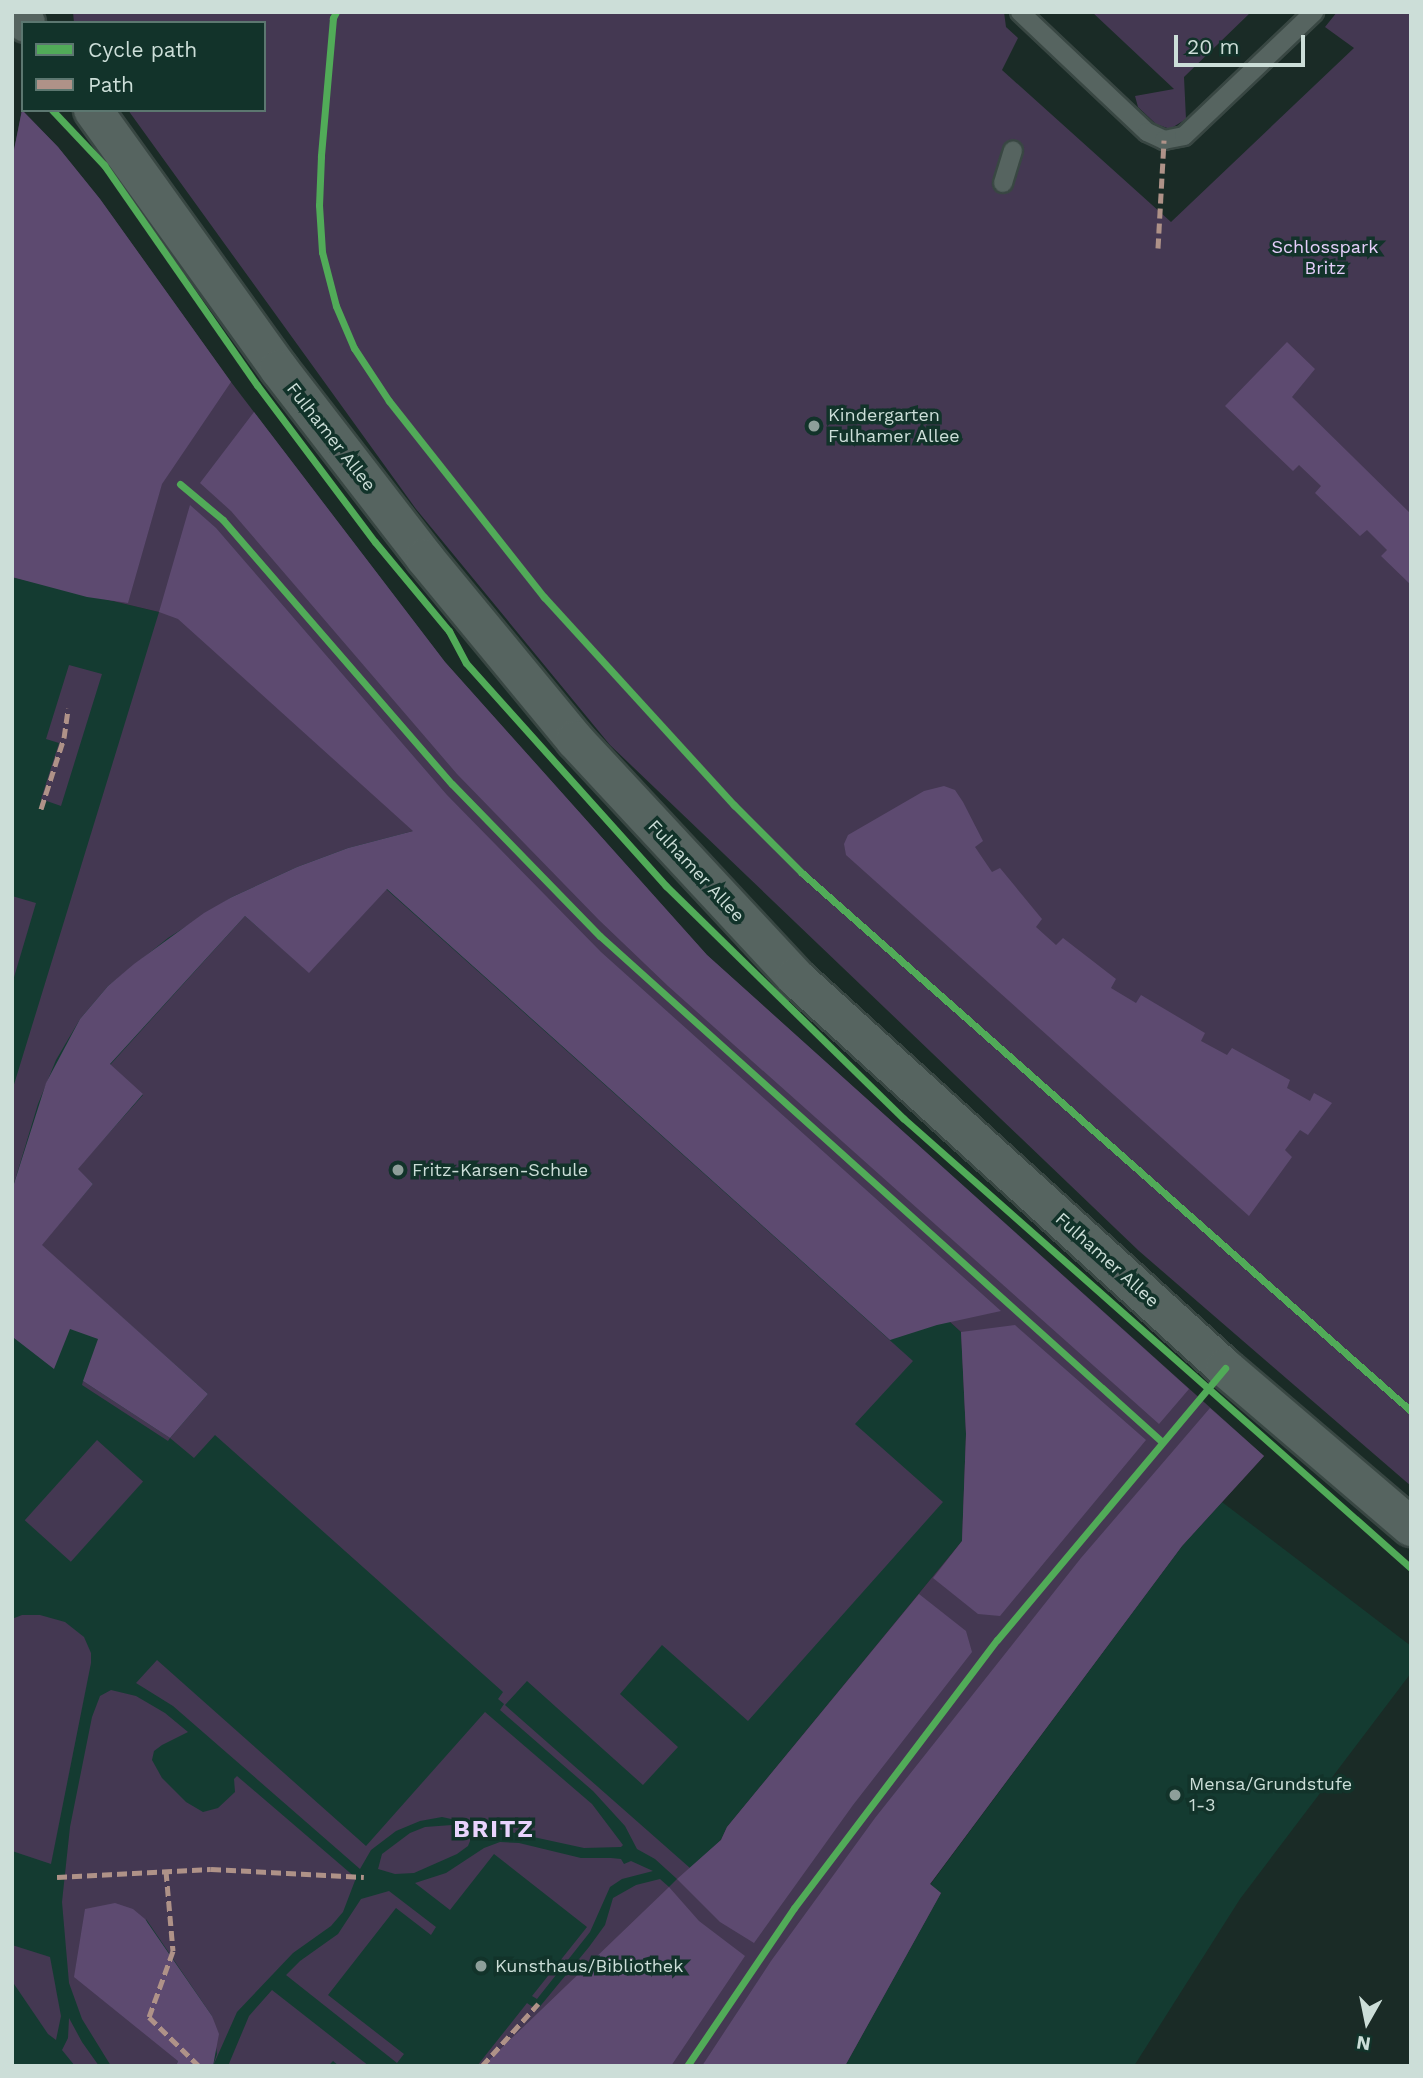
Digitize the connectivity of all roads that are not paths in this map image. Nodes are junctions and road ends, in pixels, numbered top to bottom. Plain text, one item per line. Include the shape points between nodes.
1 (1020, 12) edge
2 (1314, 12) edge
3 (94, 112) edge
4 (1013, 150) dead end
5 (1003, 183) dead end
6 (1411, 1527) edge

1 - 2 lane via 1147,132 1164,140 1184,136
3 - 6 street, Fulhamer Allee via 279,369 425,558 575,740 794,977 1225,1368
4 - 5 lane

